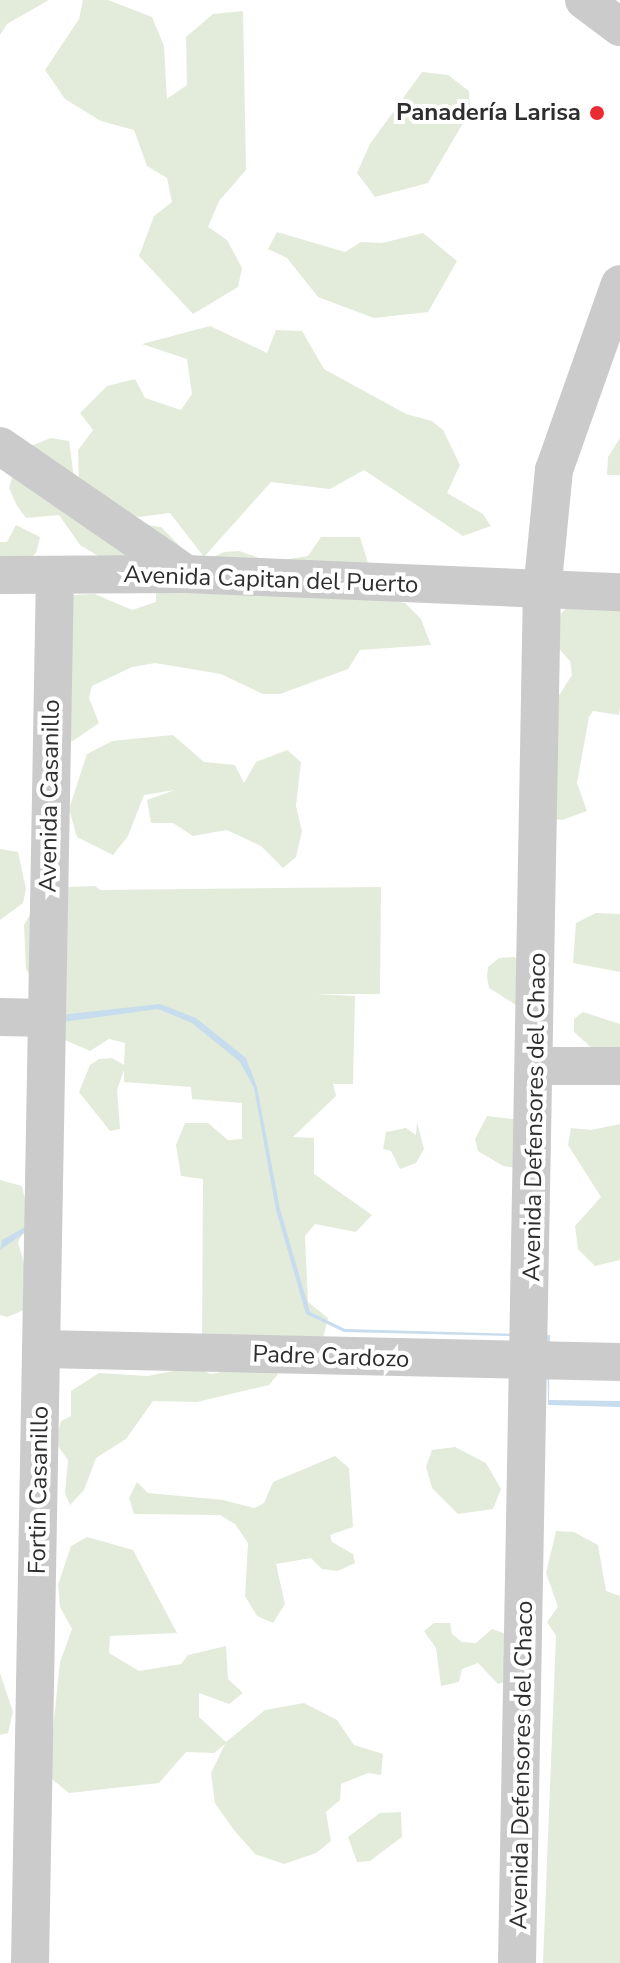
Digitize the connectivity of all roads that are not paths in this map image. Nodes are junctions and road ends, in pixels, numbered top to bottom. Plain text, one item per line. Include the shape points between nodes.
1 (584, 0) edge
2 (620, 27) edge
3 (620, 284) edge
4 (0, 446) edge
5 (186, 574) junction
6 (0, 575) edge
7 (55, 575) junction
8 (542, 592) junction
9 (620, 592) edge
10 (0, 1017) edge
11 (46, 1018) junction
12 (537, 1066) junction
13 (620, 1066) edge
14 (42, 1349) junction
15 (620, 1362) edge
16 (530, 1363) junction
17 (20, 1940) edge
18 (517, 1963) edge

1 - 2 street
3 - 8 street, Avenida Defensores del Chaco via 554,470
4 - 5 street
5 - 7 street, Avenida Capitan del Puerto
5 - 8 street, Avenida Capitan del Puerto
6 - 7 street, Avenida Capitan del Puerto
7 - 11 street, Avenida Casanillo
8 - 9 street, Avenida Capitan del Puerto
8 - 12 street, Avenida Defensores del Chaco
10 - 11 street
11 - 14 street, Fortin Casanillo
12 - 13 street
12 - 16 street, Avenida Defensores del Chaco
14 - 16 street, Padre Cardozo
14 - 17 street, Fortin Casanillo
15 - 16 street, Padre Cardozo
16 - 18 street, Avenida Defensores del Chaco

